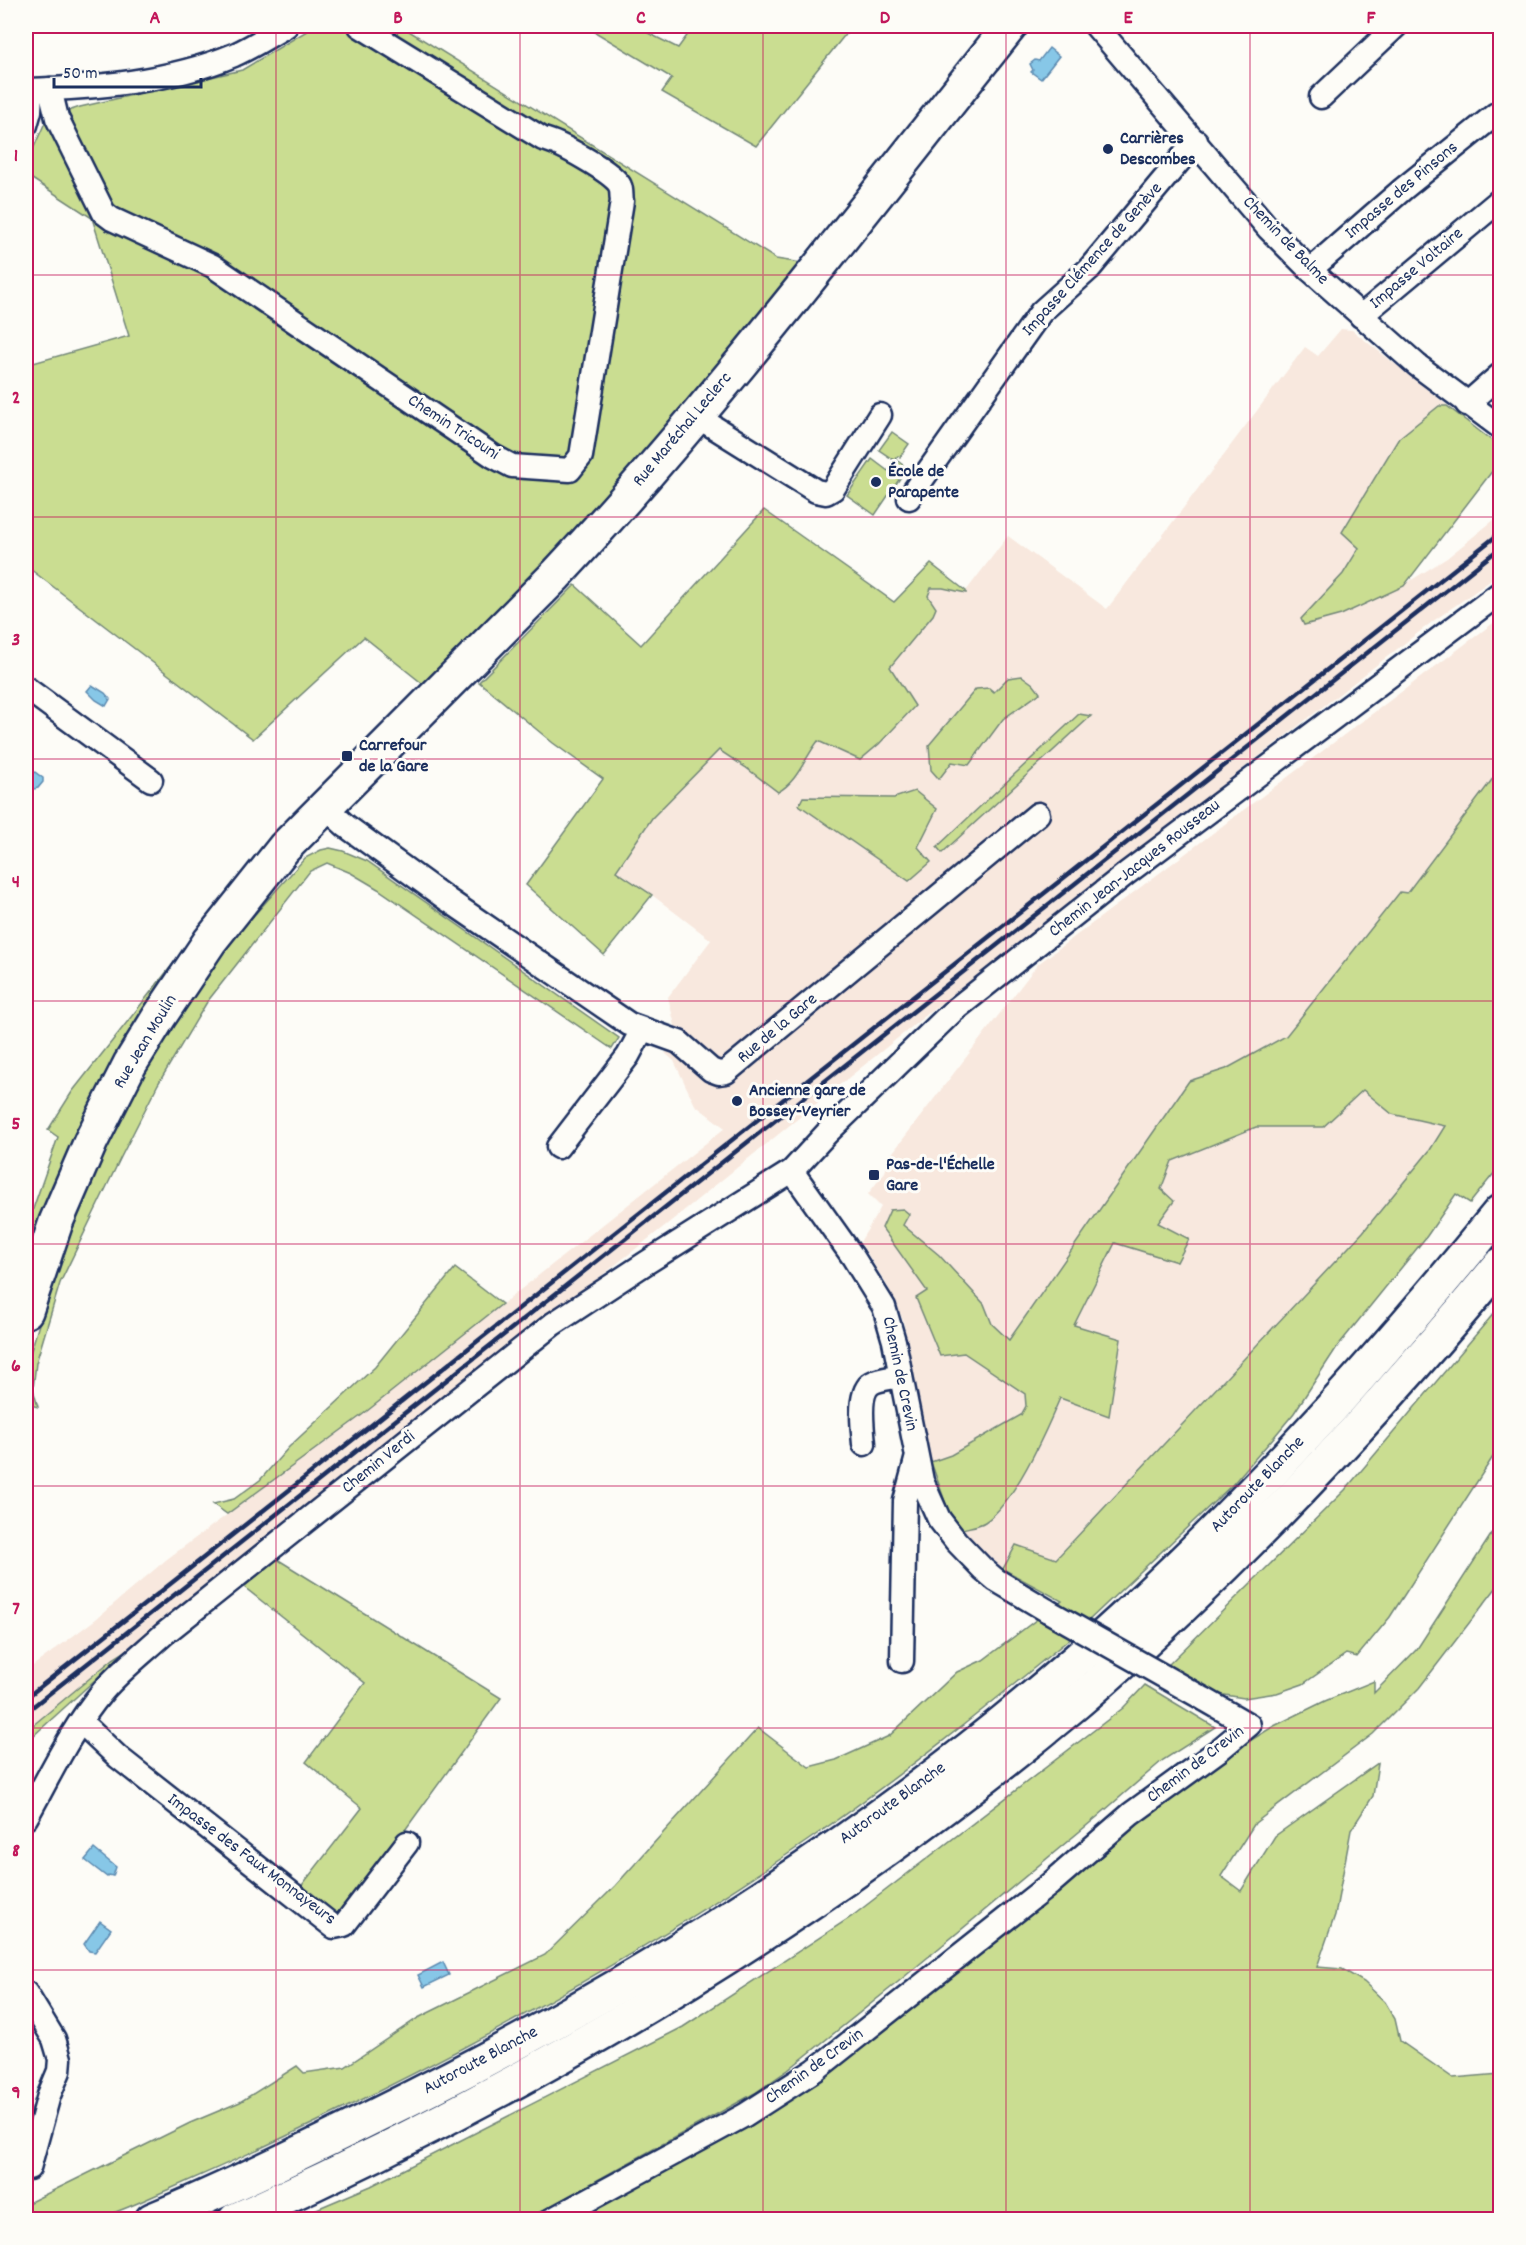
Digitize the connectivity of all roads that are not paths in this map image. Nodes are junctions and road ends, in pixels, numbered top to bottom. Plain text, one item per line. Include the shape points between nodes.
1 (286, 26) edge
2 (360, 26) edge
3 (1010, 26) edge
4 (1096, 26) edge
5 (1396, 26) edge
6 (36, 90) edge
7 (1321, 97) dead end
8 (1496, 114) dead end
9 (26, 124) edge
10 (1196, 141) junction
11 (1500, 200) edge
12 (1310, 270) junction
13 (1361, 316) junction
14 (1500, 375) edge
15 (1467, 404) junction
16 (880, 415) dead end
17 (696, 416) junction
18 (1500, 427) edge
19 (909, 498) dead end
20 (1500, 592) edge
21 (26, 688) edge
22 (151, 780) dead end
23 (324, 807) junction
24 (1038, 814) dead end
25 (642, 1030) junction
26 (558, 1147) dead end
27 (792, 1171) junction
28 (1500, 1212) edge
29 (1500, 1264) edge
30 (26, 1311) edge
31 (900, 1376) junction
32 (864, 1444) dead end
33 (917, 1458) junction
34 (902, 1661) dead end
35 (81, 1722) junction
36 (26, 1818) edge
37 (407, 1843) dead end
38 (26, 1993) edge
39 (29, 2168) dead end
40 (152, 2220) edge
41 (235, 2220) edge
42 (551, 2220) edge

1 - 6 street via 235,54 183,71 106,85
2 - 6 street, Chemin Tricouni via 543,139 554,141 611,176 620,186 622,201 581,456 570,470 512,466 213,266 104,213 57,118
3 - 17 main road, Rue Maréchal Leclerc
4 - 10 street, Chemin de Balme
5 - 7 street
6 - 9 street
8 - 12 street, Impasse des Pinsons
10 - 12 street, Chemin de Balme via 1269,229
10 - 19 street, Impasse Clémence de Genève via 1089,269 1041,312
11 - 13 street, Impasse Voltaire
12 - 13 street, Chemin de Balme
13 - 15 street, Chemin de Balme
14 - 15 street
15 - 18 street, Chemin de Balme
16 - 17 street via 826,494
17 - 23 main road, Rue Maréchal Leclerc via 556,575
20 - 27 street, Chemin Jean-Jacques Rousseau via 1127,873 952,1012
21 - 22 street
23 - 25 street, Rue de la Gare via 447,900
23 - 30 main road, Rue Jean Moulin via 284,848 210,941 130,1064 74,1178
24 - 25 street, Rue de la Gare via 726,1072 711,1070 679,1042
25 - 26 street via 628,1056
27 - 31 street, Chemin de Crevin via 879,1296 889,1321
27 - 35 street, Chemin Verdi via 554,1324 164,1634 121,1672
28 - 40 main road, Autoroute Blanche via 1356,1381 1185,1559 1047,1684 934,1774 755,1900 575,2011 343,2133
29 - 41 main road, Autoroute Blanche via 1377,1408 1227,1564 1079,1701 966,1791 827,1892 624,2020 449,2116
31 - 32 street via 872,1383 865,1390
31 - 33 street, Chemin de Crevin
33 - 34 street via 905,1501
33 - 42 street, Chemin de Crevin, bridge via 927,1495 939,1519 996,1580 1249,1725 1131,1814 1050,1884 807,2075 728,2124
35 - 36 street, Chemin Verdi
35 - 37 street, Impasse des Faux Monnayeurs via 118,1757 334,1927 344,1926
38 - 39 street via 54,2039 60,2059

